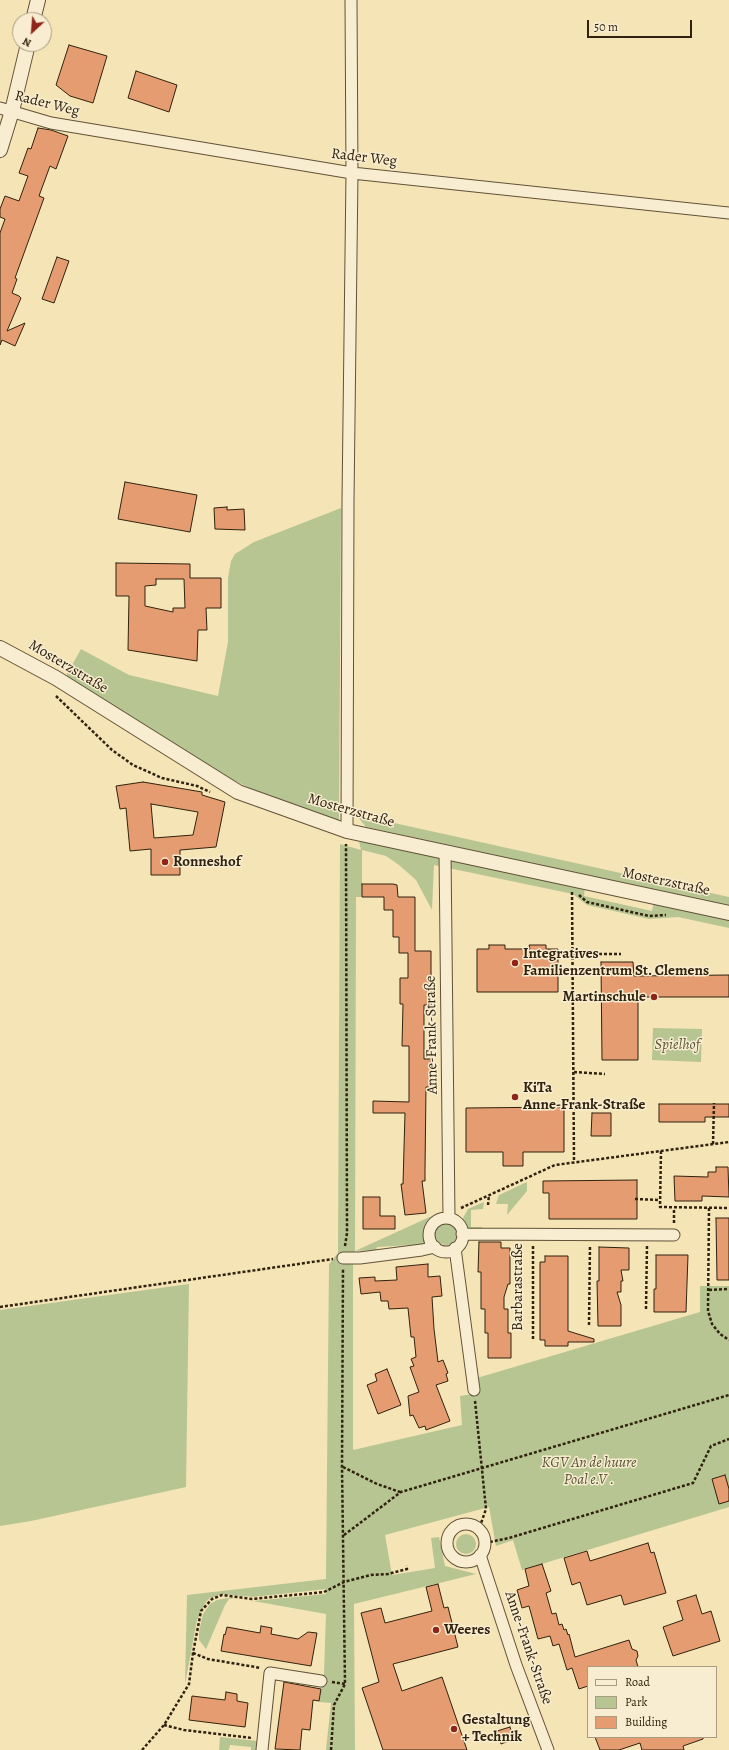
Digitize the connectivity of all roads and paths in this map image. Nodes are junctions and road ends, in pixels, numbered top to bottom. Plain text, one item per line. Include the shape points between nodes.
1 (38, 0) edge
2 (351, 0) edge
3 (35, 12) edge
4 (25, 52) edge
5 (6, 109) edge
6 (0, 150) edge
7 (352, 173) junction
8 (729, 213) edge
9 (0, 648) edge
10 (347, 831) junction
11 (445, 852) junction
12 (573, 879) junction
13 (729, 913) edge
14 (574, 954) junction
15 (621, 954) dead end
16 (574, 1072) junction
17 (605, 1074) dead end
18 (714, 1103) dead end
19 (729, 1142) edge
20 (713, 1144) junction
21 (661, 1151) junction
22 (574, 1162) junction
23 (489, 1195) junction
24 (635, 1199) dead end
25 (660, 1200) junction
26 (488, 1206) dead end
27 (709, 1208) junction
28 (729, 1208) edge
29 (448, 1216) junction
30 (462, 1234) junction
31 (533, 1234) junction
32 (591, 1234) junction
33 (647, 1234) junction
34 (674, 1235) dead end
35 (435, 1247) junction
36 (455, 1248) junction
37 (343, 1258) junction
38 (709, 1290) junction
39 (729, 1290) edge
40 (0, 1307) edge
41 (646, 1309) dead end
42 (589, 1325) dead end
43 (533, 1340) dead end
44 (729, 1340) edge
45 (474, 1390) joint
46 (729, 1395) edge
47 (729, 1439) edge
48 (342, 1467) junction
49 (482, 1467) junction
50 (401, 1492) junction
51 (479, 1529) junction
52 (343, 1535) junction
53 (485, 1543) junction
54 (480, 1555) junction
55 (406, 1566) dead end
56 (344, 1582) junction
57 (193, 1653) junction
58 (270, 1673) junction
59 (321, 1680) dead end
60 (164, 1725) junction
61 (262, 1744) edge
62 (142, 1750) edge
63 (331, 1750) edge
64 (548, 1750) edge

1 - 3 street
2 - 7 street
4 - 5 street
5 - 6 street
5 - 7 street, Rader Weg via 51,123
7 - 8 street, Rader Weg
7 - 10 street
9 - 10 street, Mosterzstraße via 56,678 238,792
10 - 11 street, Mosterzstraße
10 - 37 path via 347,1233
11 - 12 street, Mosterzstraße
11 - 29 street, Anne-Frank-Straße
12 - 13 street, Mosterzstraße
12 - 14 path
14 - 15 path
14 - 16 path
16 - 17 path
16 - 22 path
18 - 20 path
19 - 20 path
20 - 21 path
21 - 22 path
21 - 25 path
22 - 23 path via 543,1169
23 - 26 path
23 - 29 path
24 - 25 path
25 - 27 path via 660,1207
27 - 28 path
27 - 38 path
29 - 30 street via 458,1224
29 - 35 street via 438,1220 431,1228 429,1238
30 - 31 street, Barbarastraße
30 - 36 street via 461,1242
31 - 32 street, Barbarastraße
31 - 43 path, Barbarastraße
32 - 33 street, Barbarastraße
32 - 42 path
33 - 34 street, Barbarastraße
33 - 41 path
35 - 36 street via 445,1251
35 - 37 street via 360,1258
36 - 45 street
37 - 40 path
37 - 48 path
38 - 39 path
38 - 44 path via 708,1311 712,1324
45 - 49 path
46 - 49 path
47 - 53 path via 711,1446 693,1483
48 - 50 path
48 - 52 path
49 - 50 path
49 - 51 path via 486,1509
50 - 52 path
51 - 53 street
51 - 54 street via 468,1524 457,1526 449,1534 447,1546 453,1557 458,1560 470,1561
52 - 56 path
53 - 54 street
54 - 64 street, Anne-Frank-Straße via 516,1665
55 - 56 path via 407,1569 388,1574 371,1575
56 - 57 path via 324,1592 252,1599 222,1595 212,1599 201,1611
56 - 63 path via 345,1684 334,1705
57 - 58 path via 208,1659 260,1667
57 - 60 path via 189,1684
58 - 59 street
58 - 61 street
60 - 61 path
60 - 62 path

